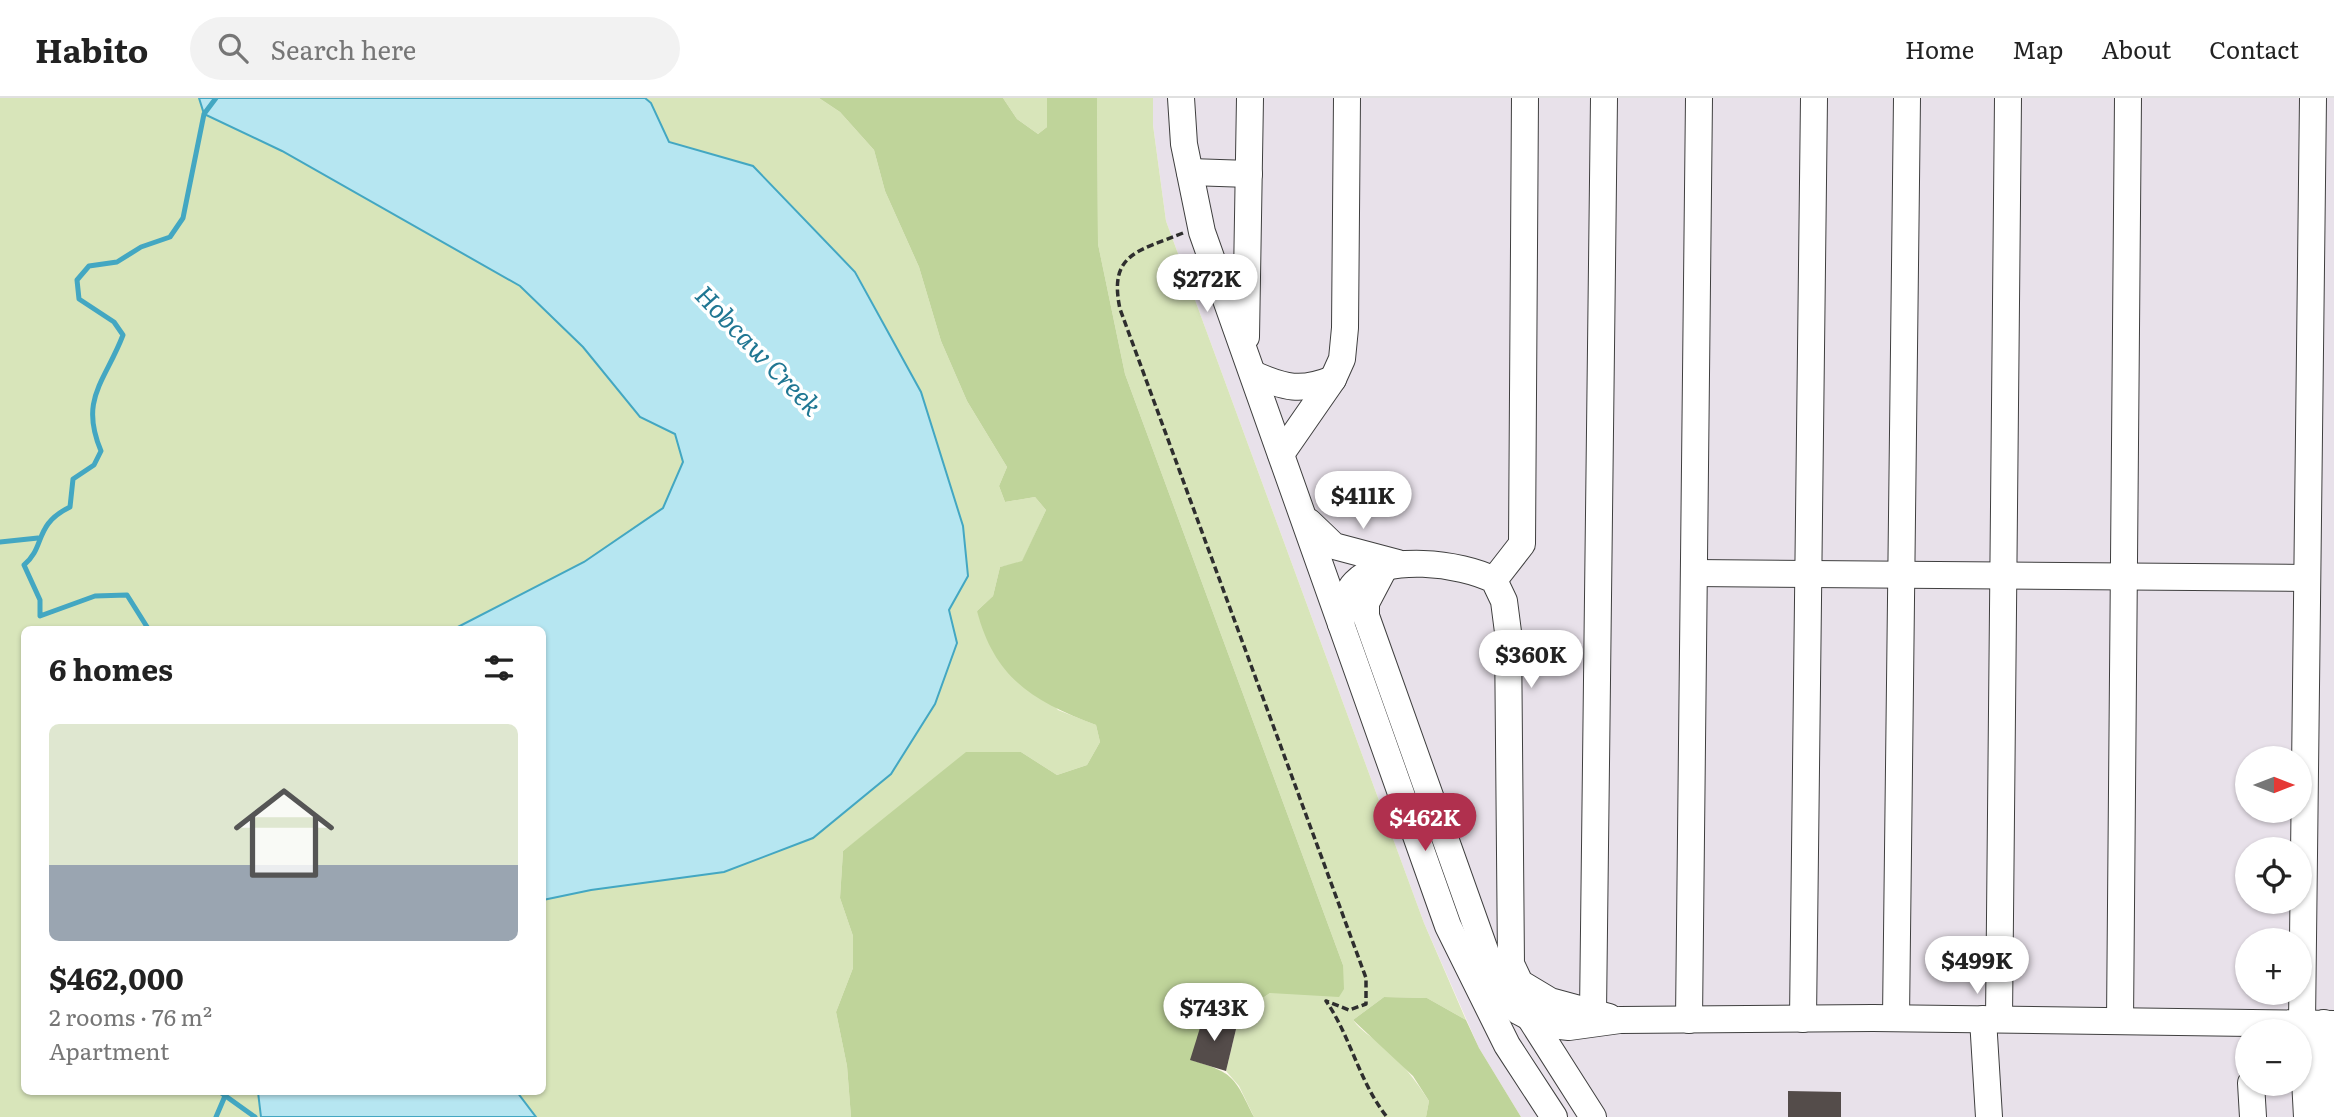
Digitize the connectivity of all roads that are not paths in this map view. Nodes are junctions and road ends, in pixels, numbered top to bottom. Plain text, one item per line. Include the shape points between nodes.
1 (1181, 98) edge
2 (1250, 98) edge
3 (1347, 98) edge
4 (1525, 98) edge
5 (1604, 98) edge
6 (1699, 98) edge
7 (1814, 98) edge
8 (1907, 98) edge
9 (2008, 98) edge
10 (2128, 98) edge
11 (2313, 98) edge
12 (1190, 172) junction
13 (1250, 174) junction
14 (1249, 363) junction
15 (1333, 379) junction
16 (1281, 454) junction
17 (1303, 516) junction
18 (1398, 566) junction
19 (1694, 573) junction
20 (1808, 574) junction
21 (1901, 575) junction
22 (2004, 575) junction
23 (2124, 576) junction
24 (2307, 578) junction
25 (1494, 580) junction
26 (1341, 624) junction
27 (1593, 1013) junction
28 (1530, 1018) junction
29 (1803, 1018) junction
30 (1896, 1018) junction
31 (1991, 1019) junction
32 (1620, 1020) junction
33 (1689, 1020) junction
34 (2120, 1021) junction
35 (2320, 1023) edge
36 (2235, 1026) edge
37 (2252, 1096) edge
38 (1553, 1117) edge
39 (1593, 1117) edge
40 (1989, 1117) edge
41 (2253, 1117) edge
42 (2307, 1117) edge
43 (2328, 1117) edge

1 - 12 street
2 - 13 street
3 - 15 street via 1345,328 1342,359
4 - 25 street via 1522,544
5 - 27 street
6 - 19 street
7 - 20 street
8 - 21 street
9 - 22 street
10 - 23 street
11 - 24 street
12 - 13 street
12 - 14 street via 1201,226
13 - 14 street
14 - 15 street via 1285,387 1311,388
14 - 16 street
15 - 16 street
16 - 17 street
17 - 18 street via 1334,546
17 - 26 street
18 - 25 street via 1463,567
18 - 26 street via 1355,584
18 - 28 street via 1366,603 1366,616 1492,970 1504,996
19 - 20 street
19 - 33 street
20 - 21 street
20 - 29 street
21 - 22 street
21 - 30 street
22 - 23 street
22 - 31 street
23 - 24 street
23 - 34 street
24 - 35 street
25 - 27 street via 1504,601 1508,632 1511,964 1520,984 1550,1000
26 - 38 street via 1448,926 1507,1045
27 - 32 street
28 - 32 street via 1569,1027
28 - 39 street
29 - 30 street
29 - 33 street
30 - 31 street
31 - 34 street
31 - 40 street
32 - 33 street
34 - 36 street
35 - 42 street
35 - 43 street
37 - 41 street

